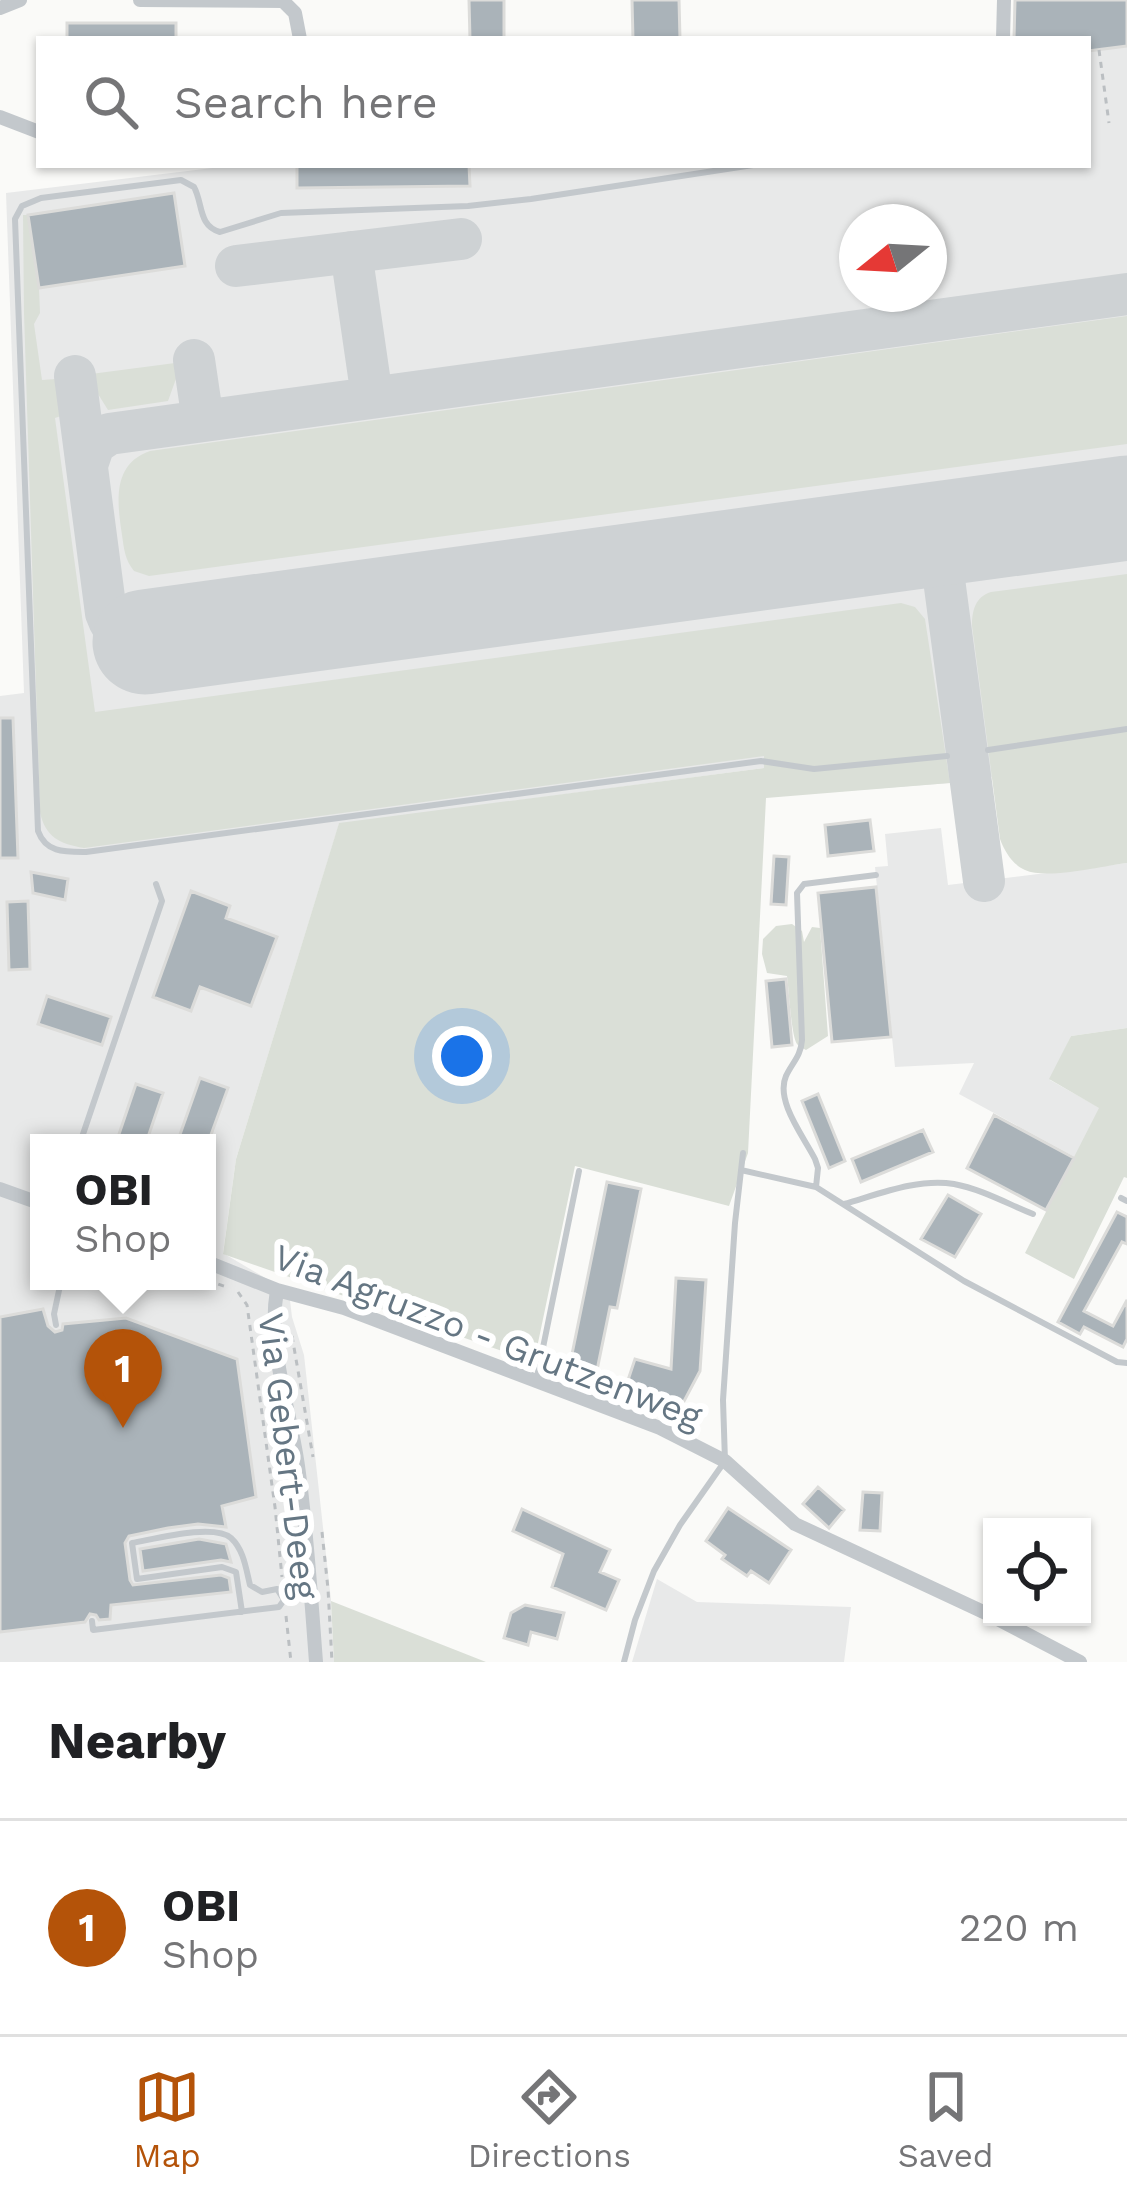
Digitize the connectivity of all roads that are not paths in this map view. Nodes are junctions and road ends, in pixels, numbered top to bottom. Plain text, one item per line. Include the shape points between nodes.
1 (20, 0) edge
2 (140, 0) edge
3 (1004, 0) edge
4 (0, 8) edge
5 (299, 36) edge
6 (1003, 36) edge
7 (0, 117) edge
8 (36, 131) edge
9 (734, 168) edge
10 (1127, 729) edge
11 (988, 750) dead end
12 (947, 756) dead end
13 (876, 875) dead end
14 (156, 884) dead end
15 (83, 1134) edge
16 (743, 1153) dead end
17 (741, 1170) junction
18 (579, 1171) dead end
19 (816, 1187) junction
20 (0, 1189) edge
21 (30, 1200) edge
22 (844, 1204) junction
23 (1034, 1214) dead end
24 (216, 1266) edge
25 (59, 1290) edge
26 (277, 1290) junction
27 (56, 1325) dead end
28 (1127, 1363) edge
29 (536, 1380) junction
30 (725, 1461) junction
31 (311, 1598) junction
32 (284, 1600) junction
33 (242, 1612) junction
34 (983, 1612) edge
35 (92, 1621) dead end
36 (1010, 1626) edge
37 (316, 1662) edge
38 (624, 1662) edge
39 (1080, 1662) edge

1 - 4 street
2 - 5 street via 283,1
3 - 6 street
7 - 8 street
9 - 12 lane via 531,200 281,213 220,232 203,219 194,187 181,180 22,206 15,219 38,831 50,848 86,852 761,761 814,769
10 - 11 lane
13 - 19 lane via 804,884 796,893 802,1040 783,1084 818,1168
14 - 15 lane via 162,901
16 - 17 lane
17 - 19 lane
17 - 30 lane via 722,1400
18 - 29 lane
19 - 22 lane
20 - 21 street
22 - 23 lane via 941,1182
22 - 28 lane via 964,1282
24 - 26 street, Via Agruzzo - Grutzenweg
25 - 27 lane
26 - 29 street, Via Agruzzo - Grutzenweg
26 - 31 street via 275,1340
29 - 30 street, Via Agruzzo - Grutzenweg
30 - 34 street, Via Agruzzo - Grutzenweg via 795,1523
30 - 38 lane via 655,1571
31 - 32 lane
31 - 37 street
32 - 33 lane
32 - 33 lane via 277,1589 250,1585 243,1556 216,1531 132,1543 137,1579 236,1572
33 - 35 lane via 92,1630
36 - 39 street, Via Agruzzo - Grutzenweg

